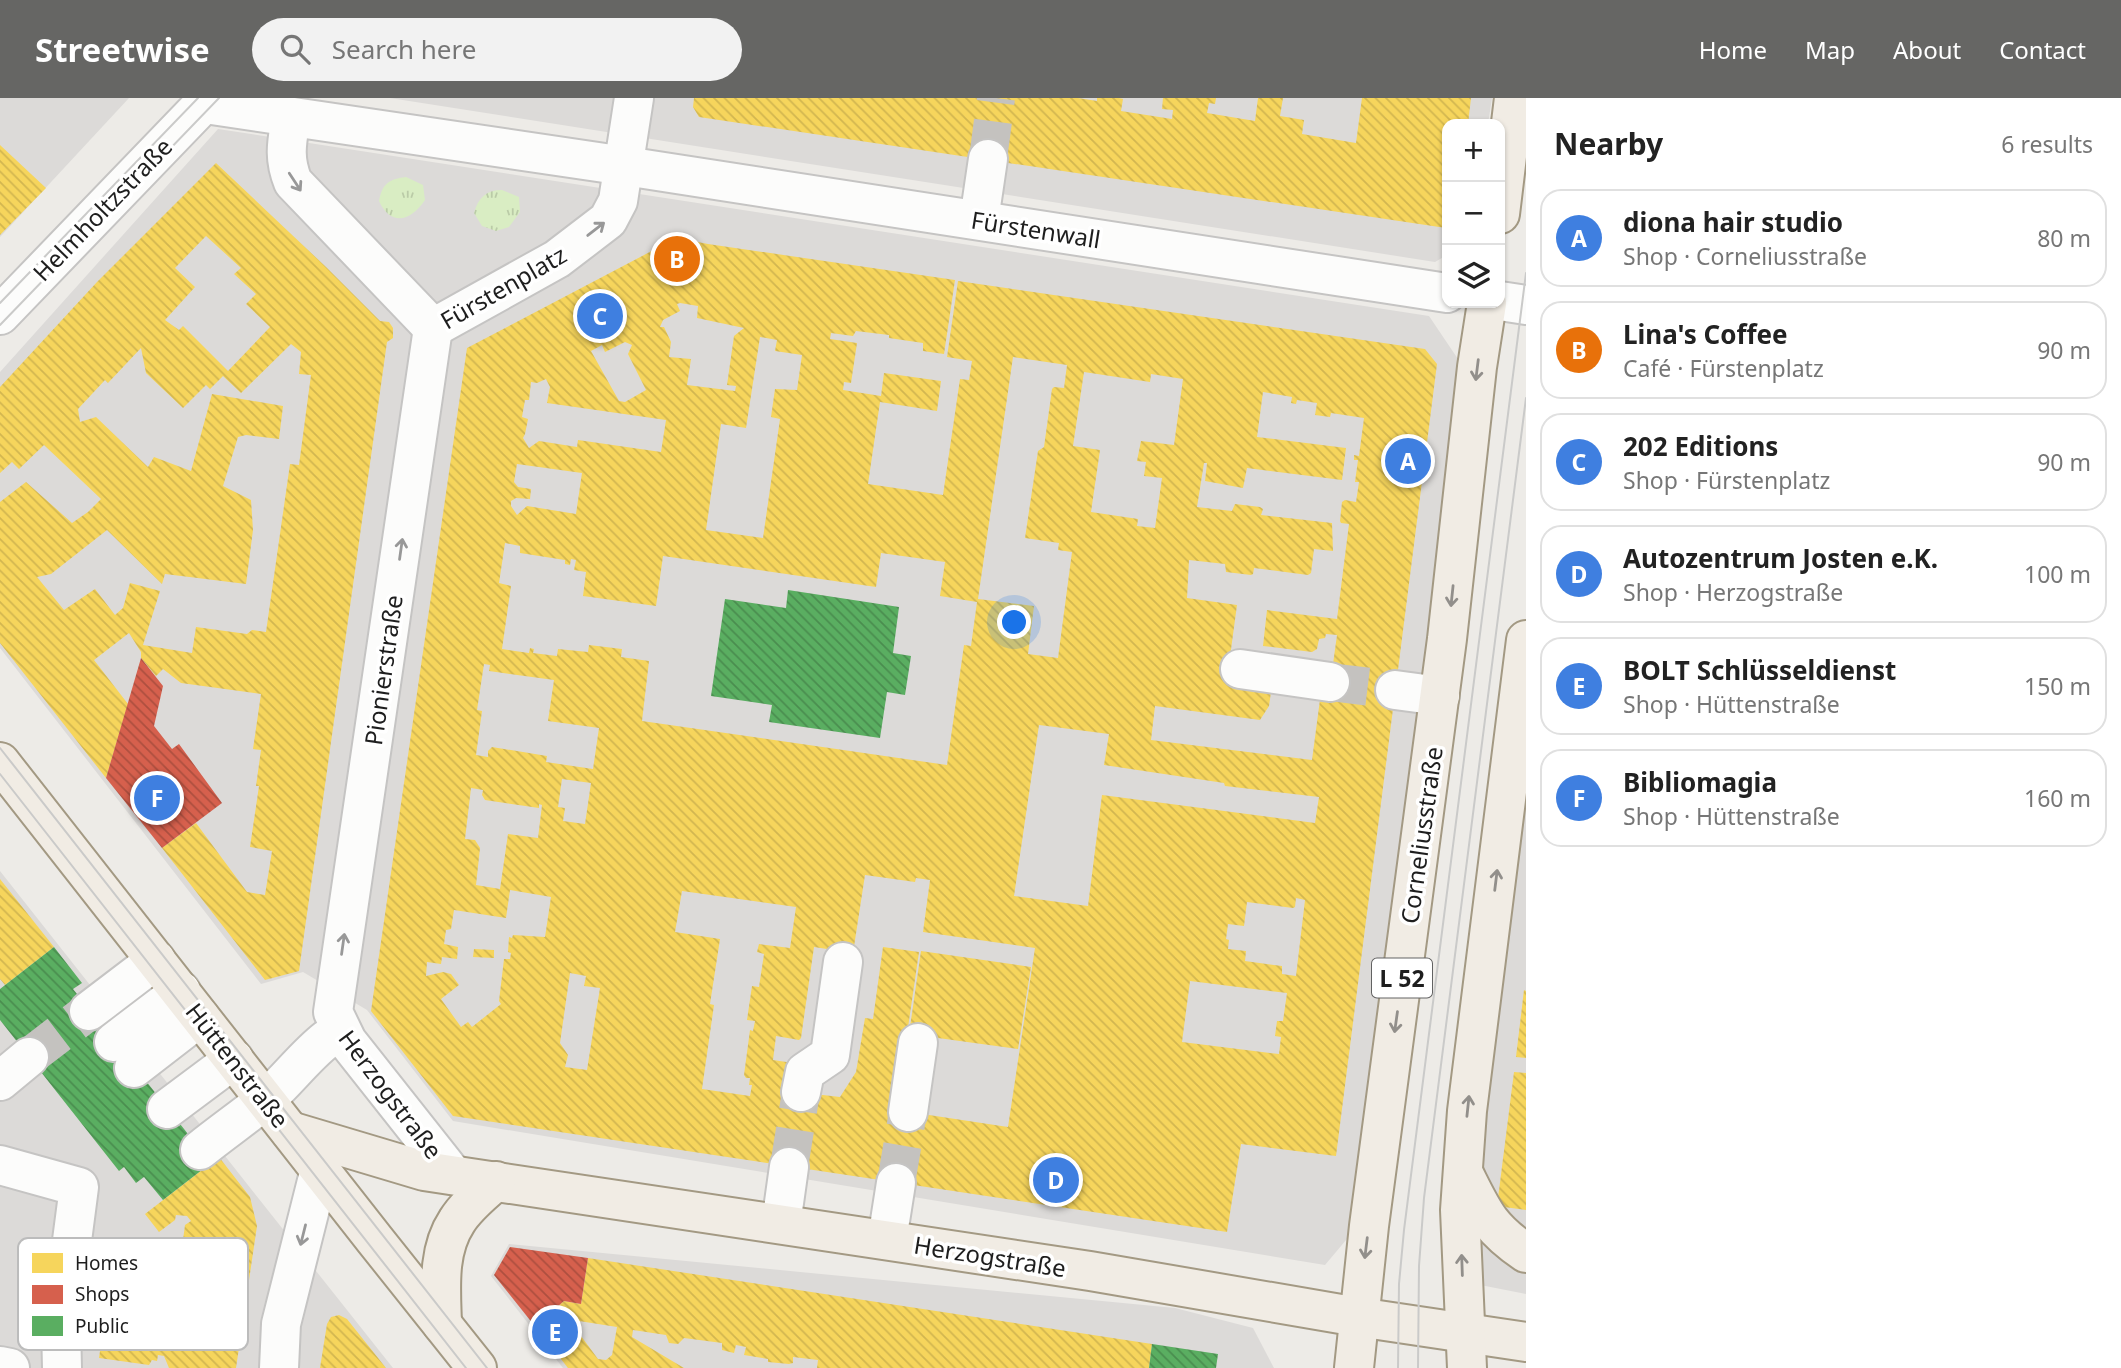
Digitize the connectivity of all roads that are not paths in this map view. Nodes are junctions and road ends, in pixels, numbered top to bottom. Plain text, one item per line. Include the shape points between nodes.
1 (634, 98) edge
2 (1514, 98) edge
3 (207, 101) edge
4 (291, 117) junction
5 (988, 159) tunnel mouth
6 (625, 166) junction
7 (1504, 182) edge
8 (979, 220) junction
9 (1442, 291) edge
10 (1505, 302) edge
11 (1526, 305) edge
12 (1486, 308) edge
13 (0, 315) edge
14 (433, 328) junction
15 (1526, 640) edge
16 (1240, 669) dead end
17 (1330, 682) tunnel mouth
18 (1395, 690) tunnel mouth
19 (1440, 696) junction
20 (0, 762) edge
21 (156, 960) junction
22 (843, 962) dead end
23 (89, 1011) tunnel mouth
24 (330, 1025) junction
25 (208, 1026) junction
26 (918, 1043) dead end
27 (29, 1057) tunnel mouth
28 (0, 1081) edge
29 (801, 1092) tunnel mouth
30 (265, 1099) junction
31 (908, 1112) tunnel mouth
32 (290, 1131) junction
33 (200, 1150) dead end
34 (0, 1165) edge
35 (789, 1167) tunnel mouth
36 (320, 1169) junction
37 (1464, 1174) junction
38 (453, 1175) junction
39 (496, 1181) junction
40 (896, 1183) tunnel mouth
41 (781, 1224) junction
42 (72, 1238) edge
43 (887, 1240) junction
44 (1526, 1253) edge
45 (1358, 1317) junction
46 (442, 1324) junction
47 (1526, 1342) edge
48 (62, 1350) edge
49 (1466, 1351) edge
50 (0, 1366) edge
51 (10, 1368) edge
52 (62, 1368) edge
53 (279, 1368) edge
54 (477, 1368) edge
55 (1354, 1368) edge

1 - 6 street, Fürstenplatz
2 - 7 main road
3 - 4 street
3 - 13 street, Helmholtzstraße
4 - 6 street
4 -> 14 street, Fürstenplatz via 285,149 293,182
5 - 8 street
6 - 8 street, Fürstenwall
14 -> 6 street, Fürstenplatz via 557,259 608,220 618,201
8 - 9 street, Fürstenwall
10 - 11 street
12 -> 19 main road, Corneliusstraße / L 52
24 -> 14 street, Pionierstraße
37 -> 15 main road via 1467,1111
16 - 17 street
18 - 19 street
19 -> 45 main road, Corneliusstraße / L 52
20 - 21 main road, Hüttenstraße
21 - 23 street
21 - 25 main road, Hüttenstraße
22 - 29 street via 830,1055 805,1072
24 - 30 street
24 - 38 street, Herzogstraße
25 - 25 street via 142,1077
25 - 30 main road, Hüttenstraße
26 - 31 street
27 - 28 street
30 - 32 main road, Hüttenstraße
30 - 33 street
32 - 36 main road, Hüttenstraße
32 - 38 main road, Herzogstraße via 424,1171
34 - 42 street via 79,1187
35 - 41 street
36 - 46 main road, Hüttenstraße
36 -> 53 street via 281,1324
37 - 44 main road via 1485,1217
49 -> 37 main road via 1460,1210
38 - 39 main road, Herzogstraße
39 - 41 main road, Herzogstraße
39 - 46 main road via 468,1208 450,1235 441,1268
40 - 43 street
41 - 43 main road, Herzogstraße
43 - 45 main road, Herzogstraße
45 - 49 main road, Herzogstraße
45 - 55 main road, Corneliusstraße / L 52
46 - 54 main road, Hüttenstraße
47 - 49 main road, Herzogstraße
48 - 52 street
50 - 51 street

